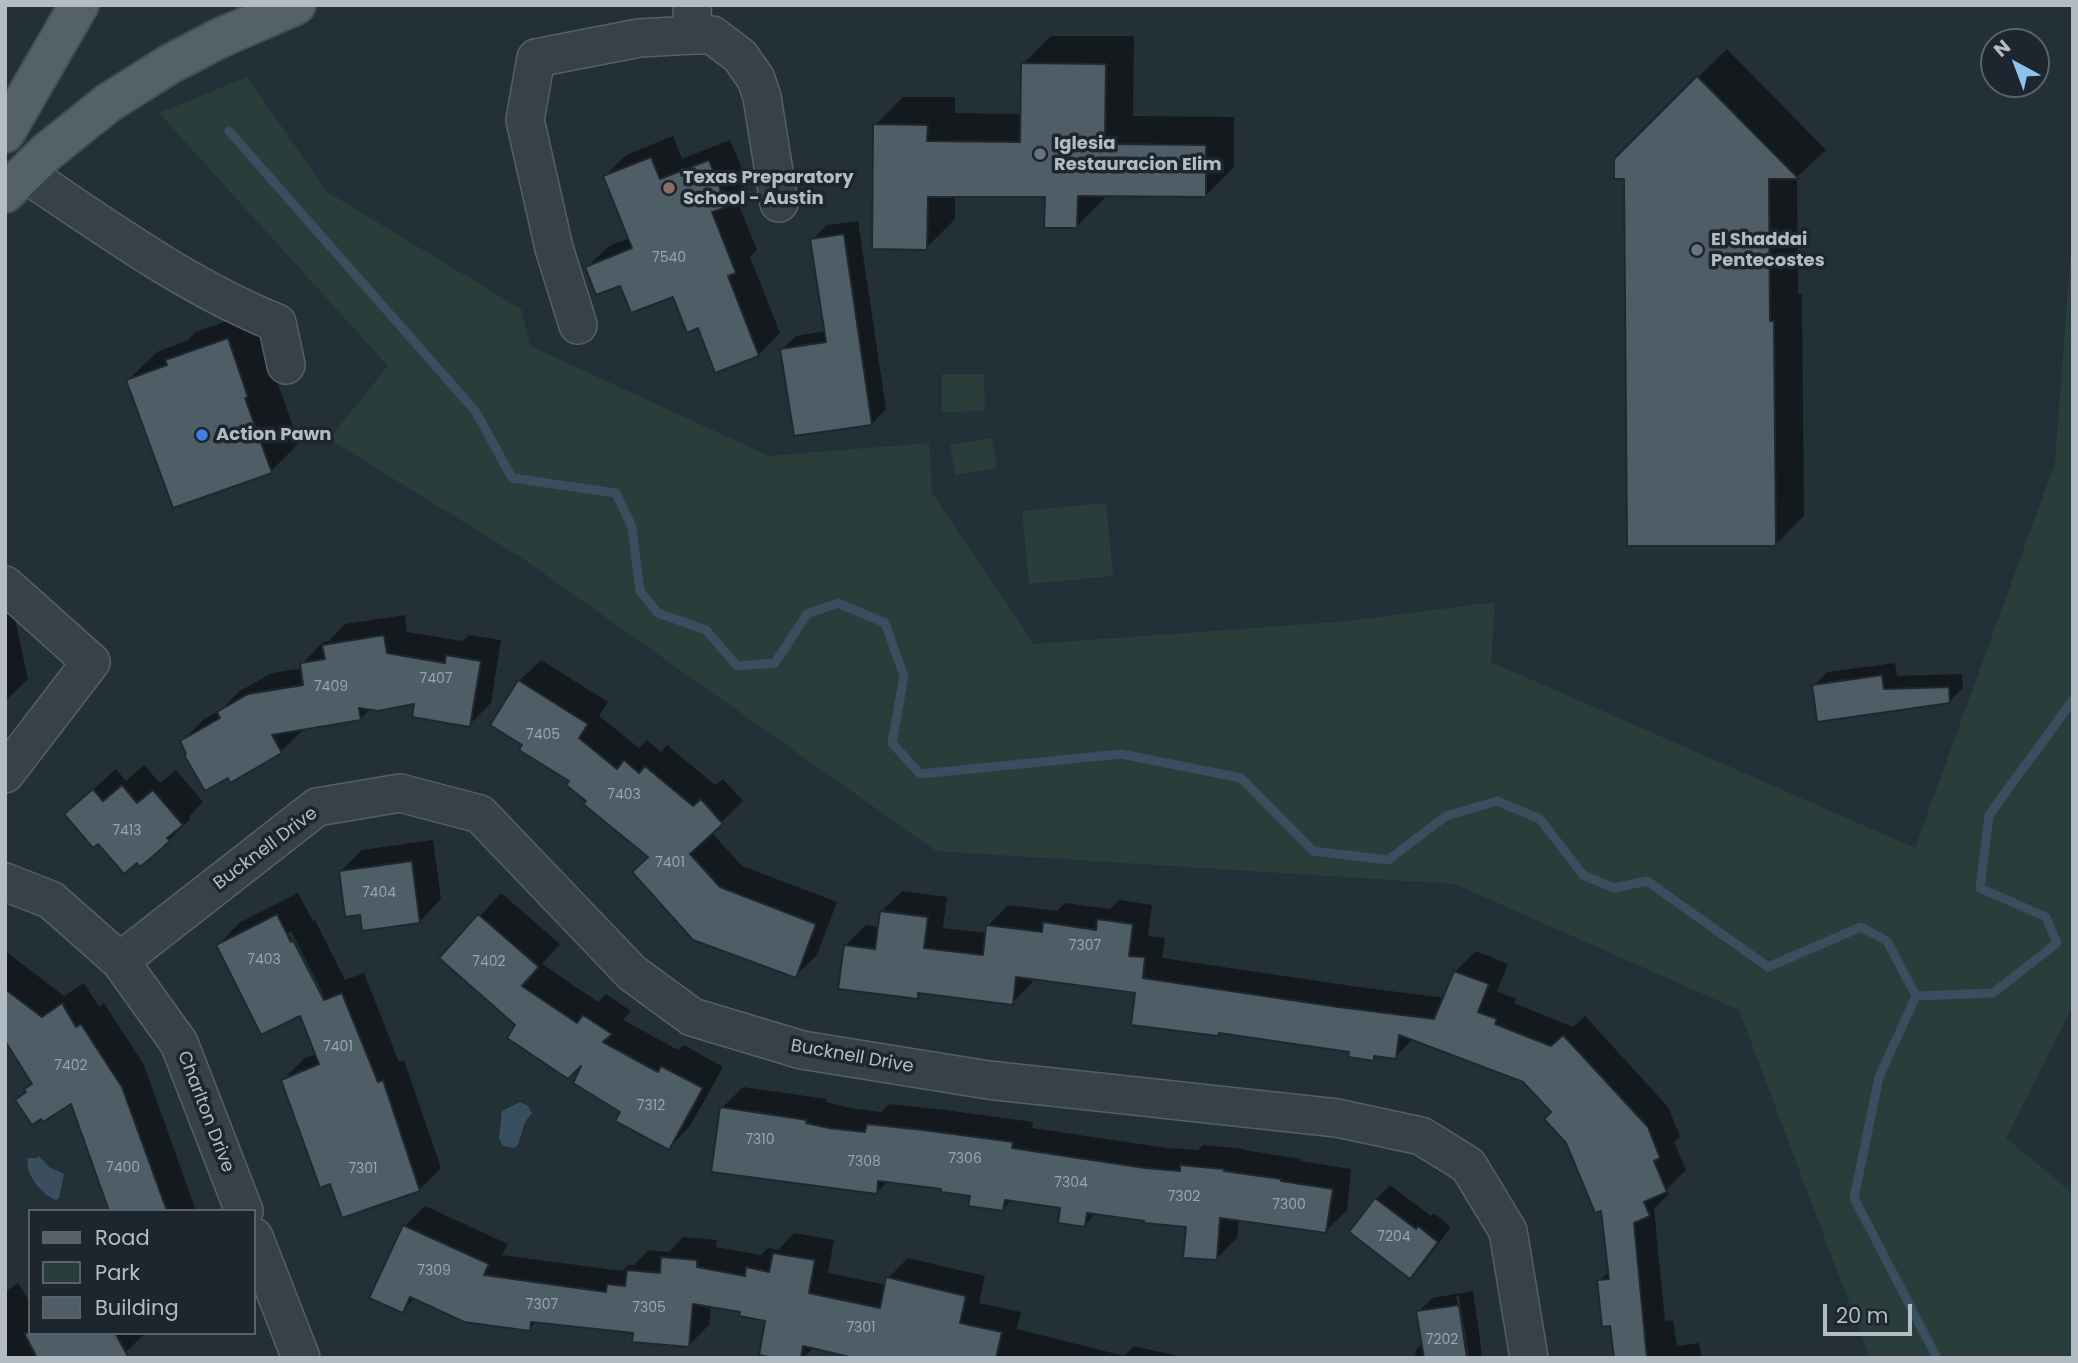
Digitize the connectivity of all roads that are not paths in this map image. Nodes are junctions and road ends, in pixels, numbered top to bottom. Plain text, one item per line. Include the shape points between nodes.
1 (79, 5) edge
2 (296, 5) edge
3 (692, 20) edge
4 (5, 133) edge
5 (16, 183) edge
6 (779, 203) dead end
7 (578, 325) dead end
8 (286, 365) dead end
9 (5, 585) edge
10 (5, 774) edge
11 (5, 882) edge
12 (120, 961) junction
13 (243, 1209) edge
14 (256, 1242) edge
15 (301, 1358) edge
16 (1529, 1358) edge

1 - 4 main road
2 - 5 main road via 170,64 108,103
3 - 6 street via 740,56 756,79
3 - 7 street via 639,38 536,58 525,120 554,248
5 - 8 street via 186,279 277,323
9 - 10 street via 91,662
11 - 12 street, Charlton Drive via 51,900
12 - 13 street, Charlton Drive via 178,1043
12 - 16 street, Bucknell Drive via 317,807 400,793 480,814 632,973 692,1017 802,1050 988,1080 1337,1118 1421,1136 1468,1165 1508,1231
14 - 15 street

